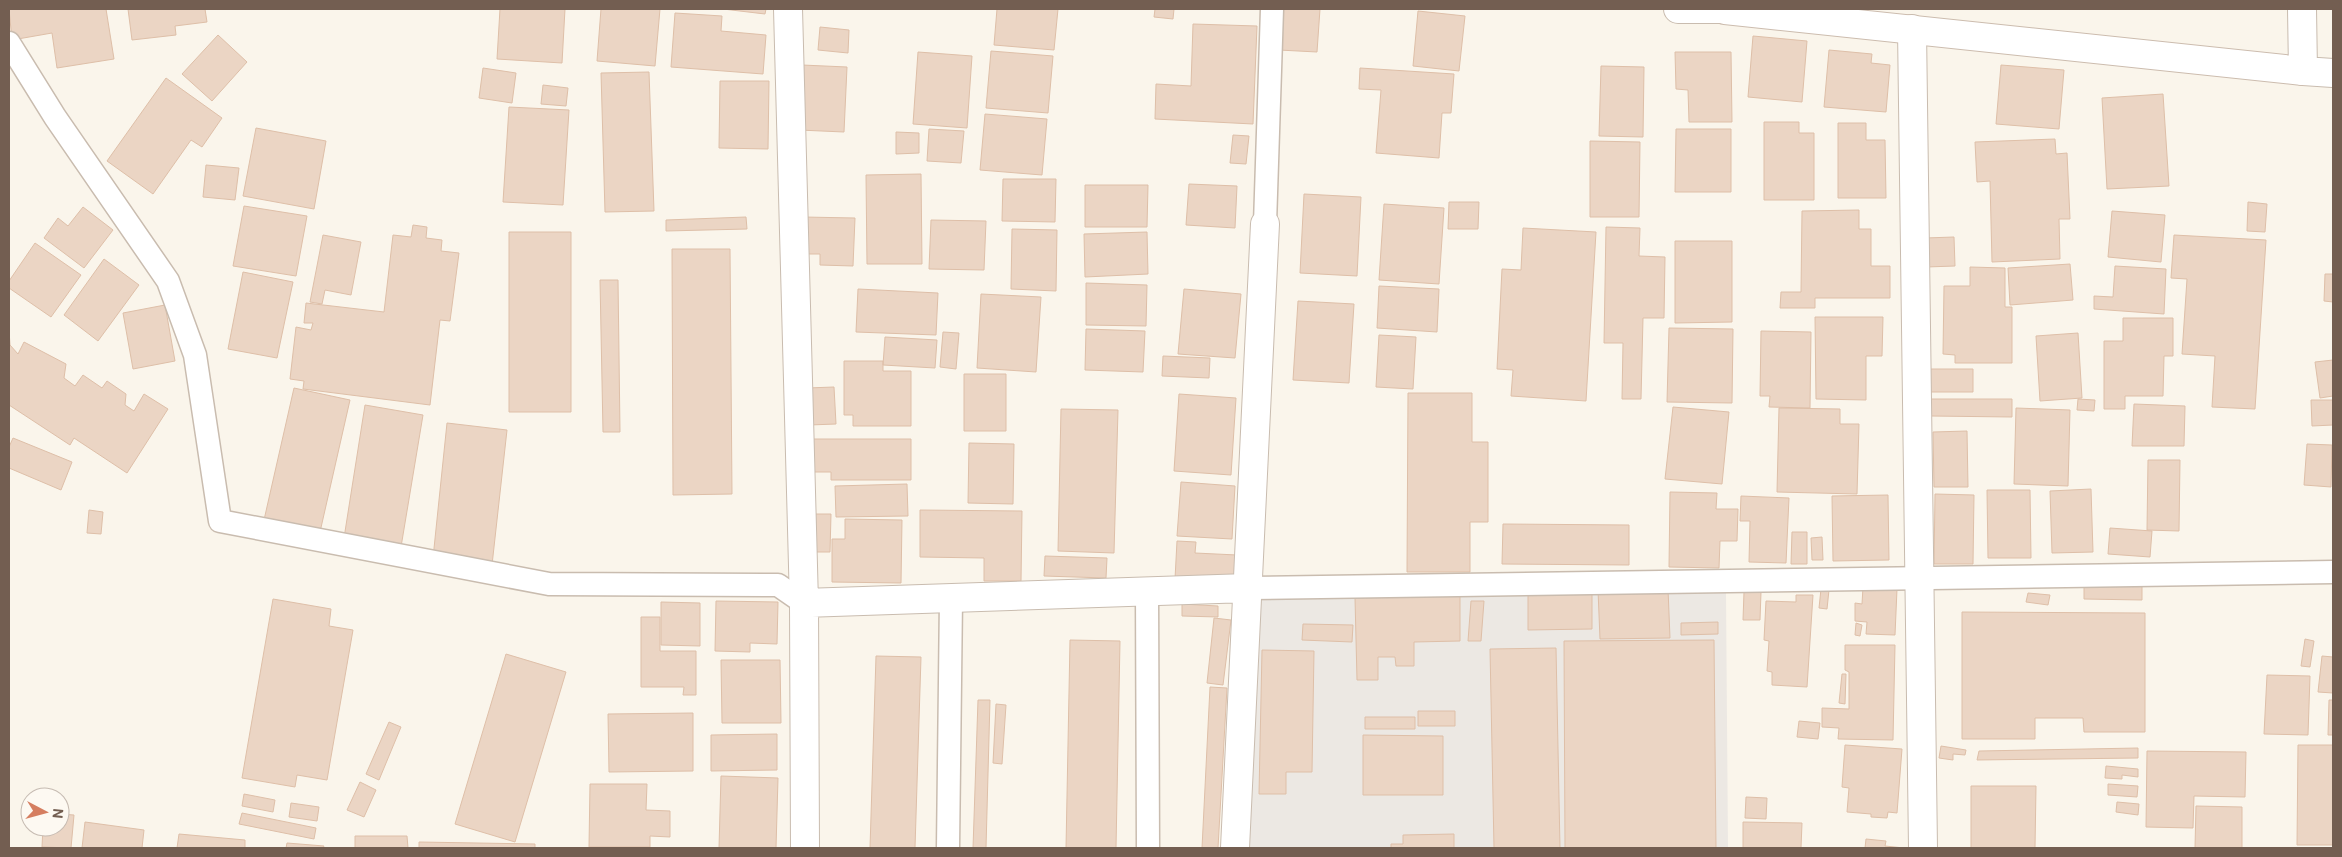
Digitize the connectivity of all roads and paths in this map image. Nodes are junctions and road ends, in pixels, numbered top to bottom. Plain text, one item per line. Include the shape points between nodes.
1 (788, 9) edge
2 (1272, 9) edge
3 (1678, 9) edge
4 (2302, 9) edge
5 (1725, 10) edge
6 (1912, 28) junction
7 (9, 43) edge
8 (2302, 71) junction
9 (2333, 73) edge
10 (1265, 224) joint
11 (2333, 572) edge
12 (1920, 577) junction
13 (1248, 588) junction
14 (1147, 591) junction
15 (951, 598) junction
16 (804, 603) junction
17 (804, 848) edge
18 (948, 848) edge
19 (1148, 848) edge
20 (1235, 848) edge
21 (1923, 848) edge

1 - 16 street
2 - 10 lane
3 - 5 street
4 - 8 street
5 - 6 street
6 - 8 street
6 - 12 street
7 - 16 lane via 55,117 168,281 195,355 220,521 549,584 778,585
8 - 9 street
10 - 13 street
11 - 12 lane
12 - 13 lane
12 - 21 street
13 - 14 street
13 - 20 street
14 - 15 street
14 - 19 lane
15 - 16 street
15 - 18 lane
16 - 17 street

